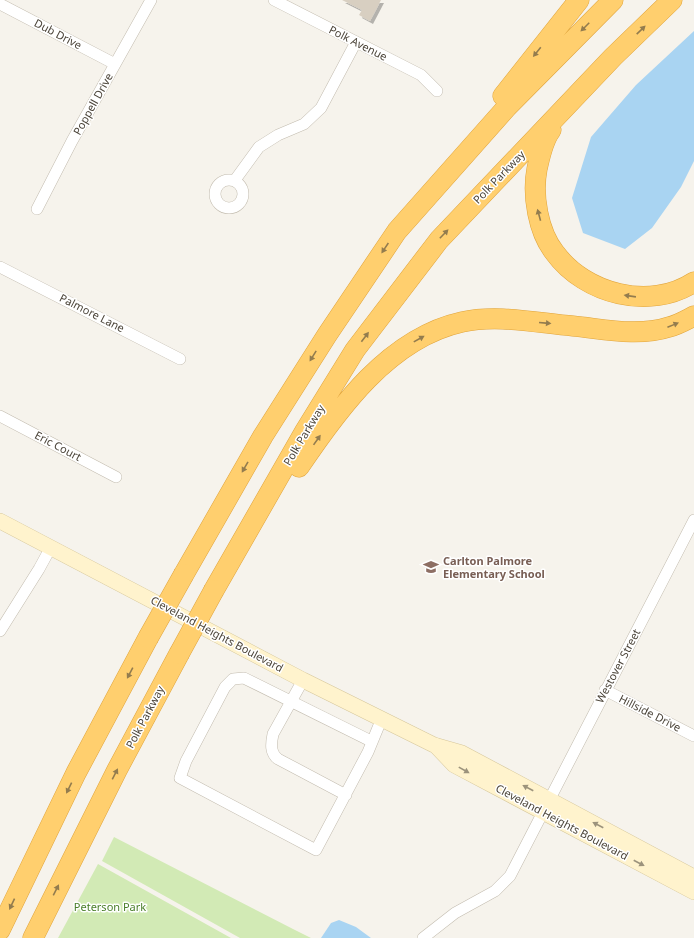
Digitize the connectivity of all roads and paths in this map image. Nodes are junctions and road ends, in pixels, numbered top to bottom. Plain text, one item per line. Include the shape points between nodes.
1 (151, 0) edge
2 (274, 0) edge
3 (579, 0) edge
4 (613, 0) edge
5 (672, 0) edge
6 (0, 4) edge
7 (356, 42) junction
8 (613, 57) junction
9 (115, 64) junction
10 (437, 91) dead end
11 (235, 180) dead end
12 (37, 209) dead end
13 (397, 231) junction
14 (2, 267) edge
15 (694, 282) edge
16 (694, 316) edge
17 (180, 358) dead end
18 (0, 416) edge
19 (116, 477) dead end
20 (0, 520) edge
21 (694, 520) edge
22 (51, 547) junction
23 (219, 582) junction
24 (0, 631) edge
25 (303, 680) junction
26 (605, 690) junction
27 (291, 702) junction
28 (382, 718) junction
29 (694, 736) edge
30 (371, 741) junction
31 (434, 745) junction
32 (346, 795) junction
33 (549, 799) junction
34 (542, 813) junction
35 (694, 876) edge
36 (694, 892) edge
37 (0, 930) edge
38 (33, 938) edge
39 (423, 938) edge

1 - 9 street, Poppell Drive
2 - 7 street, Polk Avenue
3 -> 13 highway
4 -> 13 highway via 507,107
8 -> 5 highway, Polk Parkway
6 - 9 street, Dub Drive
7 - 10 street, Polk Avenue via 421,75
7 - 11 street via 321,108 304,124 278,135 259,147
15 -> 8 highway via 663,294 639,297 616,294 578,275 561,261 546,239 535,198 535,182 538,163 548,134
23 -> 8 highway, Polk Parkway via 305,431 355,350 439,240
9 - 12 street, Poppell Drive
13 -> 37 highway, bridge via 263,436 184,574 76,773
14 - 17 street, Palmore Lane
23 -> 16 highway via 319,436 367,379 405,346 462,322 498,319 639,332 669,327
18 - 19 street, Eric Court
20 - 22 street, Cleveland Heights Boulevard
21 - 26 street, Westover Street
22 - 24 street
22 - 25 street, Cleveland Heights Boulevard
38 -> 23 highway, Polk Parkway, bridge via 117,770
25 - 27 street
25 - 28 street, Cleveland Heights Boulevard
26 - 29 street, Hillside Drive
26 - 33 street, Westover Street
27 - 30 street
27 - 32 street via 273,734 271,744 274,756
27 - 32 street via 244,678 233,679 225,688 186,761 180,778 316,850
28 - 30 street
28 - 31 street, Cleveland Heights Boulevard
30 - 32 street
33 -> 31 street, Cleveland Heights Boulevard via 462,753
31 -> 34 street, Cleveland Heights Boulevard via 454,765
33 - 34 street, Westover Street
35 -> 33 street, Cleveland Heights Boulevard
34 -> 36 street, Cleveland Heights Boulevard
34 - 39 street, Westover Street via 510,876 502,885 455,914

